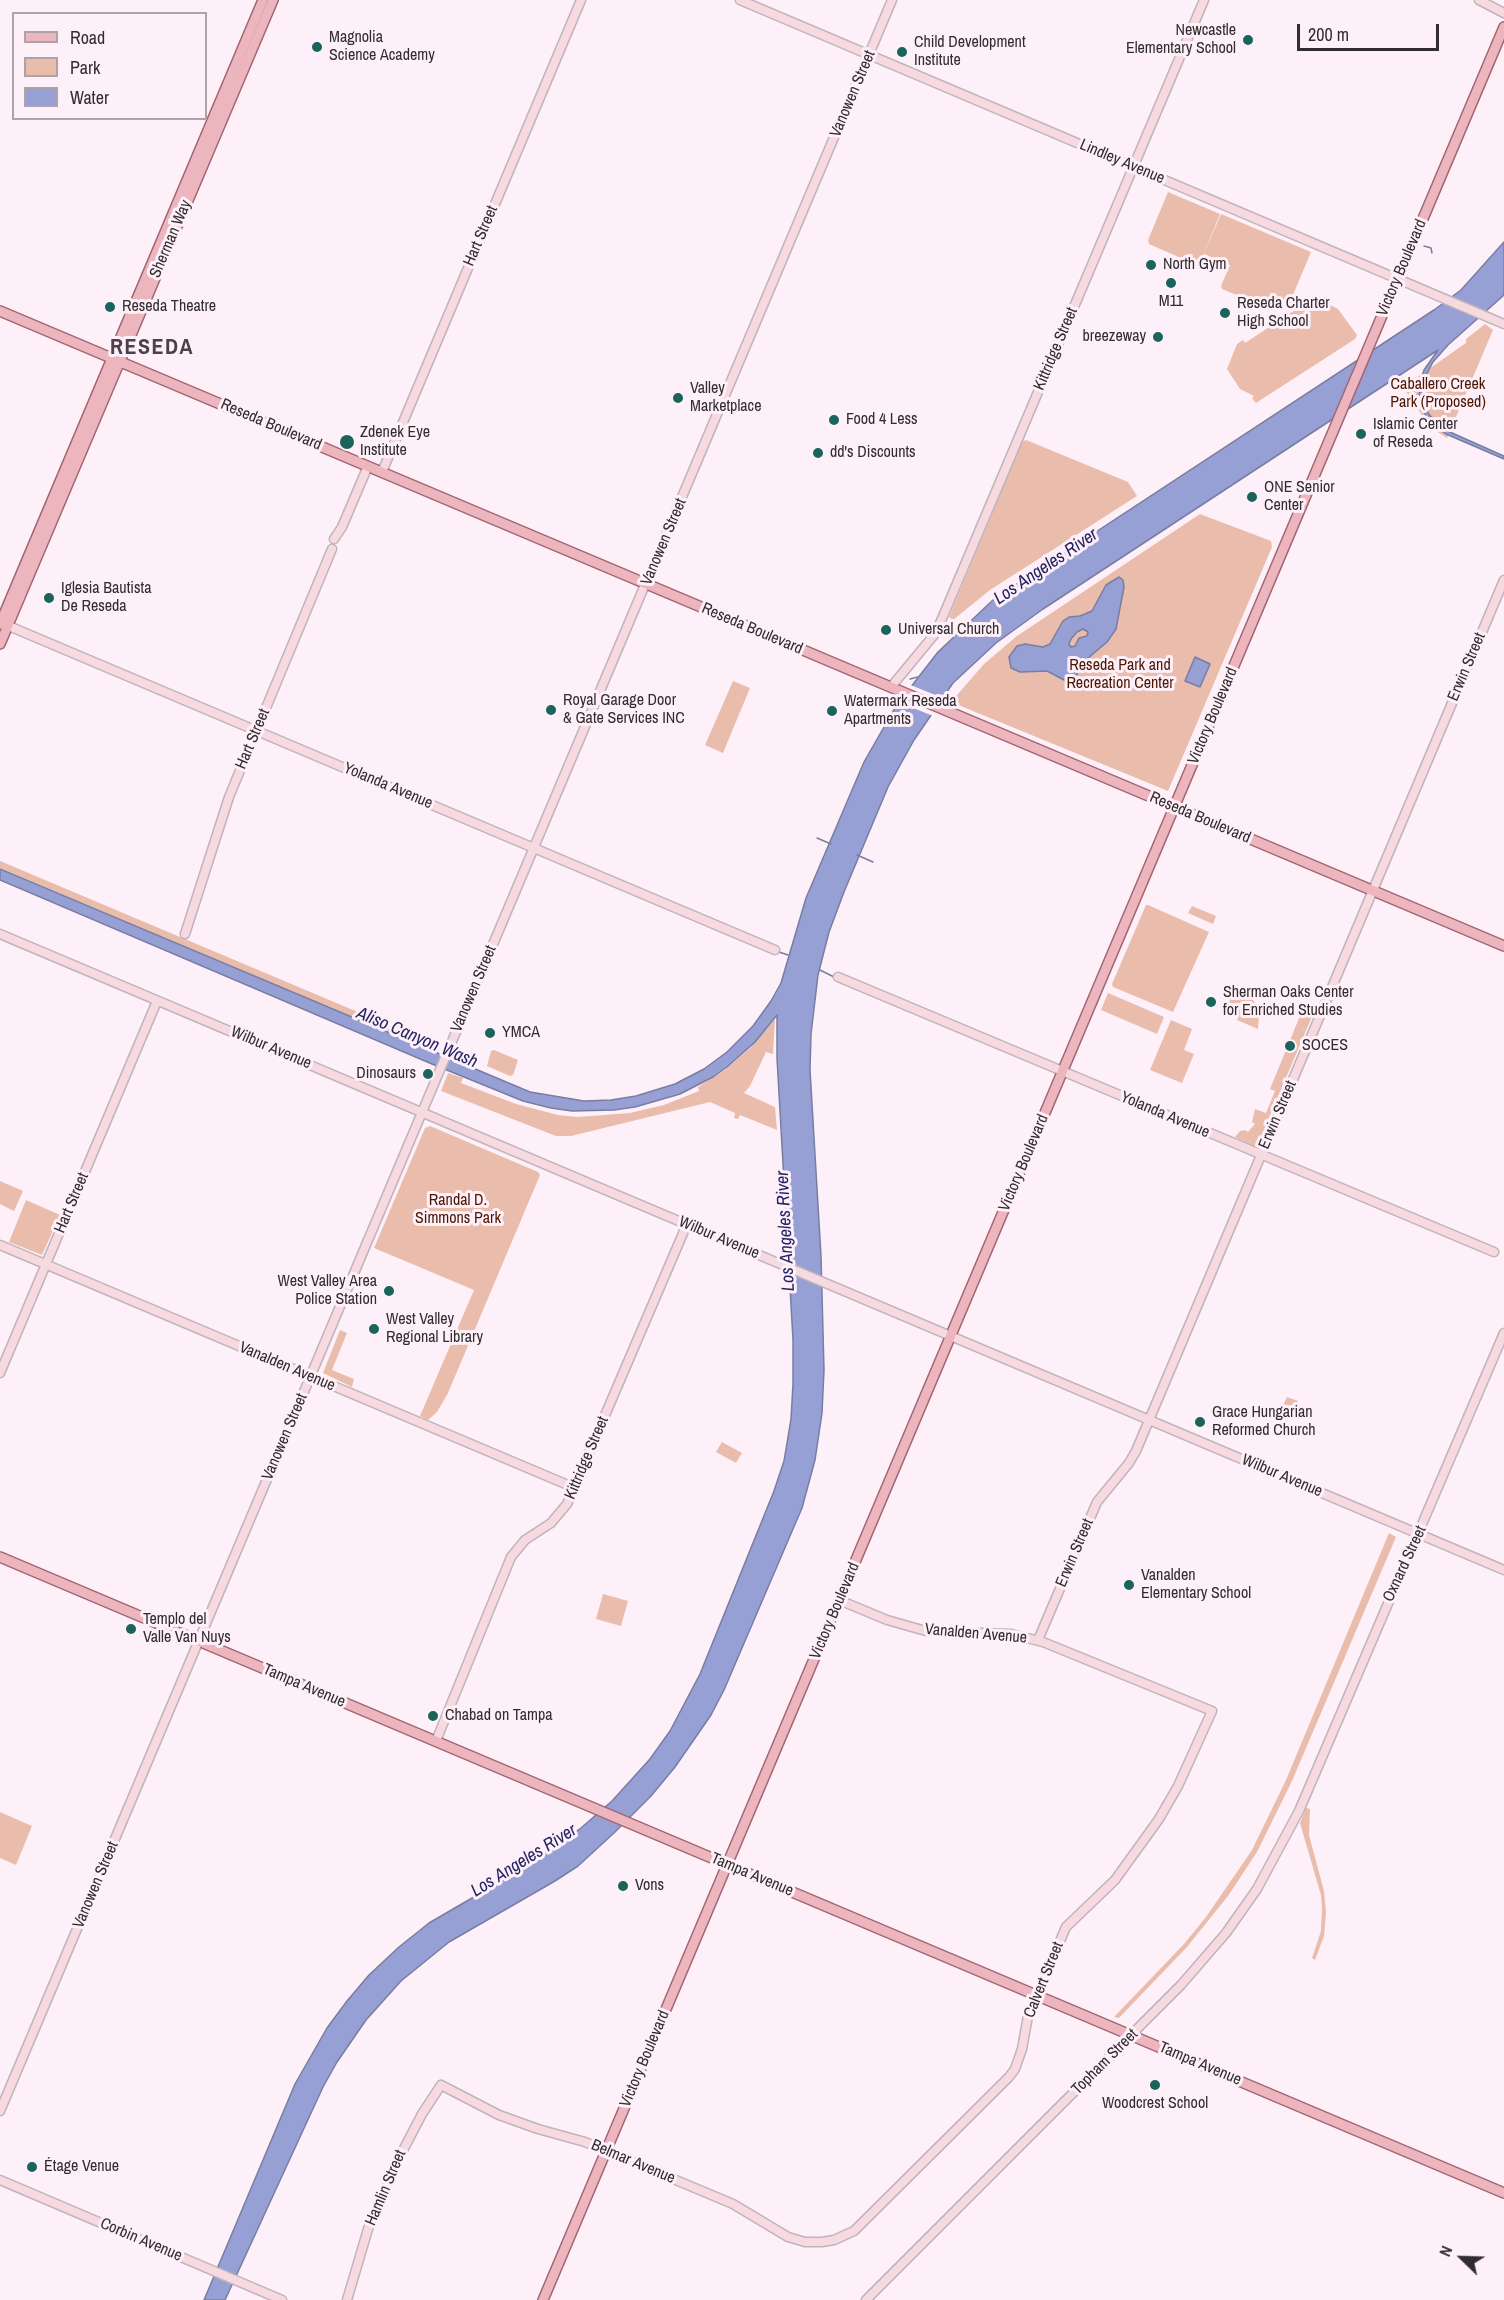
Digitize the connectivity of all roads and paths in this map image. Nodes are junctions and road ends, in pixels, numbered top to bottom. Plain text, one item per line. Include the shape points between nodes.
1 (263, 0) edge
2 (273, 0) edge
3 (581, 0) edge
4 (740, 0) edge
5 (892, 0) edge
6 (1204, 0) edge
7 (1479, 0) edge
8 (1504, 13) edge
9 (1504, 27) edge
10 (869, 55) junction
11 (1133, 167) junction
12 (1398, 279) junction
13 (0, 311) edge
14 (1504, 324) edge
15 (116, 360) junction
16 (368, 466) junction
17 (382, 472) junction
18 (337, 540) dead end
19 (332, 549) dead end
20 (1504, 580) edge
21 (646, 584) junction
22 (3, 624) edge
23 (0, 644) edge
24 (895, 689) junction
25 (256, 731) junction
26 (1174, 807) junction
27 (534, 848) junction
28 (1373, 891) junction
29 (0, 934) edge
30 (185, 934) dead end
31 (1504, 946) edge
32 (775, 950) dead end
33 (838, 977) dead end
34 (157, 1000) junction
35 (1063, 1072) junction
36 (423, 1112) junction
37 (1261, 1156) junction
38 (687, 1224) junction
39 (0, 1245) edge
40 (1494, 1252) dead end
41 (46, 1265) junction
42 (1504, 1333) edge
43 (951, 1335) junction
44 (0, 1372) edge
45 (310, 1376) junction
46 (1149, 1420) junction
47 (574, 1488) junction
48 (1418, 1533) junction
49 (0, 1557) edge
50 (1504, 1570) edge
51 (839, 1600) junction
52 (1038, 1640) junction
53 (198, 1641) junction
54 (1212, 1711) joint
55 (436, 1741) junction
56 (1306, 1795) joint
57 (727, 1864) junction
58 (1037, 1995) junction
59 (1132, 2035) junction
60 (441, 2085) joint
61 (0, 2111) edge
62 (606, 2150) junction
63 (0, 2180) edge
64 (1504, 2193) edge
65 (822, 2242) joint
66 (282, 2300) edge
67 (347, 2300) edge
68 (543, 2300) edge
69 (866, 2300) edge

1 - 15 main road, Sherman Way
2 - 15 main road, Sherman Way
3 - 17 street, Hart Street
4 - 10 street, Lindley Avenue
5 - 10 street, Vanowen Street
6 - 11 street, Kittridge Street
7 - 8 street
9 - 12 main road, Victory Boulevard
10 - 11 street, Lindley Avenue
10 - 21 street, Vanowen Street
11 - 12 street, Lindley Avenue
11 - 24 street, Kittridge Street via 938,629
12 - 14 street, Lindley Avenue
12 - 26 main road, Victory Boulevard
13 - 15 main road, Reseda Boulevard
15 - 16 main road, Reseda Boulevard
15 - 22 main road, Sherman Way
16 - 17 main road, Reseda Boulevard
16 - 18 street
17 - 21 main road, Reseda Boulevard
19 - 25 street, Hart Street
20 - 28 street, Erwin Street
21 - 24 main road, Reseda Boulevard
21 - 27 street, Vanowen Street
22 - 23 main road, Sherman Way
22 - 25 street, Yolanda Avenue
24 - 26 main road, Reseda Boulevard
25 - 27 street, Yolanda Avenue
25 - 30 street, Hart Street via 229,797
26 - 28 main road, Reseda Boulevard
26 - 35 main road, Victory Boulevard
27 - 32 street, Yolanda Avenue
27 - 36 street, Vanowen Street
28 - 31 main road, Reseda Boulevard
28 - 37 street, Erwin Street
29 - 34 street, Wilbur Avenue
33 - 35 street, Yolanda Avenue
34 - 36 street, Wilbur Avenue
34 - 41 street, Hart Street
35 - 37 street, Yolanda Avenue
35 - 43 main road, Victory Boulevard
36 - 38 street, Wilbur Avenue
36 - 45 street, Vanowen Street
37 - 40 street, Yolanda Avenue
37 - 46 street, Erwin Street
38 - 43 street, Wilbur Avenue
38 - 47 street, Kittridge Street
39 - 41 street, Vanalden Avenue
41 - 44 street, Hart Street
41 - 45 street, Vanalden Avenue
42 - 48 street, Oxnard Street
43 - 46 street, Wilbur Avenue
43 - 51 main road, Victory Boulevard
45 - 47 street, Vanalden Avenue
45 - 53 street, Vanowen Street
46 - 48 street, Wilbur Avenue
46 - 52 street, Erwin Street via 1134,1457 1097,1502
47 - 55 street, Kittridge Street via 561,1514 525,1540 512,1557
48 - 50 street, Wilbur Avenue
48 - 56 street, Oxnard Street
49 - 53 main road, Tampa Avenue
51 - 52 street, Vanalden Avenue via 926,1631 999,1633
51 - 57 main road, Victory Boulevard
52 - 54 street, Vanalden Avenue
53 - 55 main road, Tampa Avenue
53 - 61 street, Vanowen Street
54 - 58 street, Calvert Street via 1159,1819 1114,1880 1066,1927
55 - 57 main road, Tampa Avenue
56 - 59 street, Topham Street via 1280,1850 1242,1911 1182,1985
57 - 58 main road, Tampa Avenue
57 - 62 main road, Victory Boulevard
58 - 59 main road, Tampa Avenue
58 - 65 street, Calvert Street via 1026,2021 1018,2060 1009,2077 854,2231
59 - 64 main road, Tampa Avenue
59 - 69 street, Topham Street
60 - 62 street, Belmar Avenue via 516,2122
60 - 67 street, Hamlin Street via 398,2160 368,2229
62 - 65 street, Belmar Avenue via 733,2204 788,2237
62 - 68 main road, Victory Boulevard
63 - 66 street, Corbin Avenue

